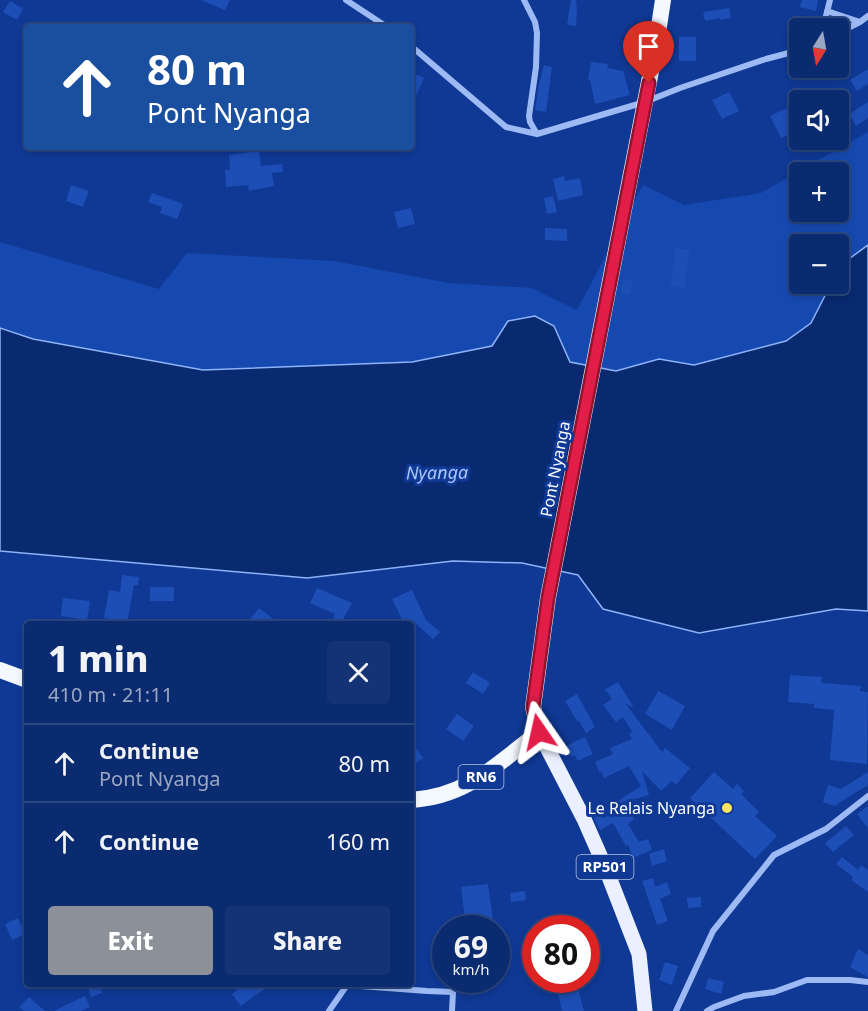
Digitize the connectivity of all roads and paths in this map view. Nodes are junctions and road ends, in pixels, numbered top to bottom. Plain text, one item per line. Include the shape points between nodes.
1 (346, 0) edge
2 (524, 0) edge
3 (663, 0) edge
4 (830, 0) edge
5 (827, 11) junction
6 (868, 16) edge
7 (825, 18) edge
8 (860, 22) junction
9 (382, 24) edge
10 (849, 28) edge
11 (414, 49) edge
12 (789, 53) edge
13 (645, 102) junction
14 (537, 134) junction
15 (0, 670) edge
16 (24, 679) edge
17 (539, 732) junction
18 (868, 796) edge
19 (414, 800) edge
20 (868, 982) edge
21 (346, 987) edge
22 (374, 987) edge
23 (329, 1011) edge
24 (452, 1011) edge
25 (645, 1011) edge
26 (676, 1011) edge
27 (707, 1011) edge

1 - 9 street
2 - 14 street via 537,33 529,116
3 - 13 highway, Pont Nyanga
4 - 5 street
5 - 7 street
5 - 8 street
6 - 8 street
8 - 10 street
11 - 14 street via 506,127
12 - 13 street
13 - 14 street
13 - 17 highway, Pont Nyanga via 548,598 533,707
15 - 16 highway
17 - 19 highway, RN6 via 494,769 458,790
17 - 25 main road, RP501 via 584,819 639,954
18 - 26 street via 826,829 774,855 713,931
20 - 27 street via 807,980 774,992 744,996
21 - 23 street
22 - 24 street via 453,992

